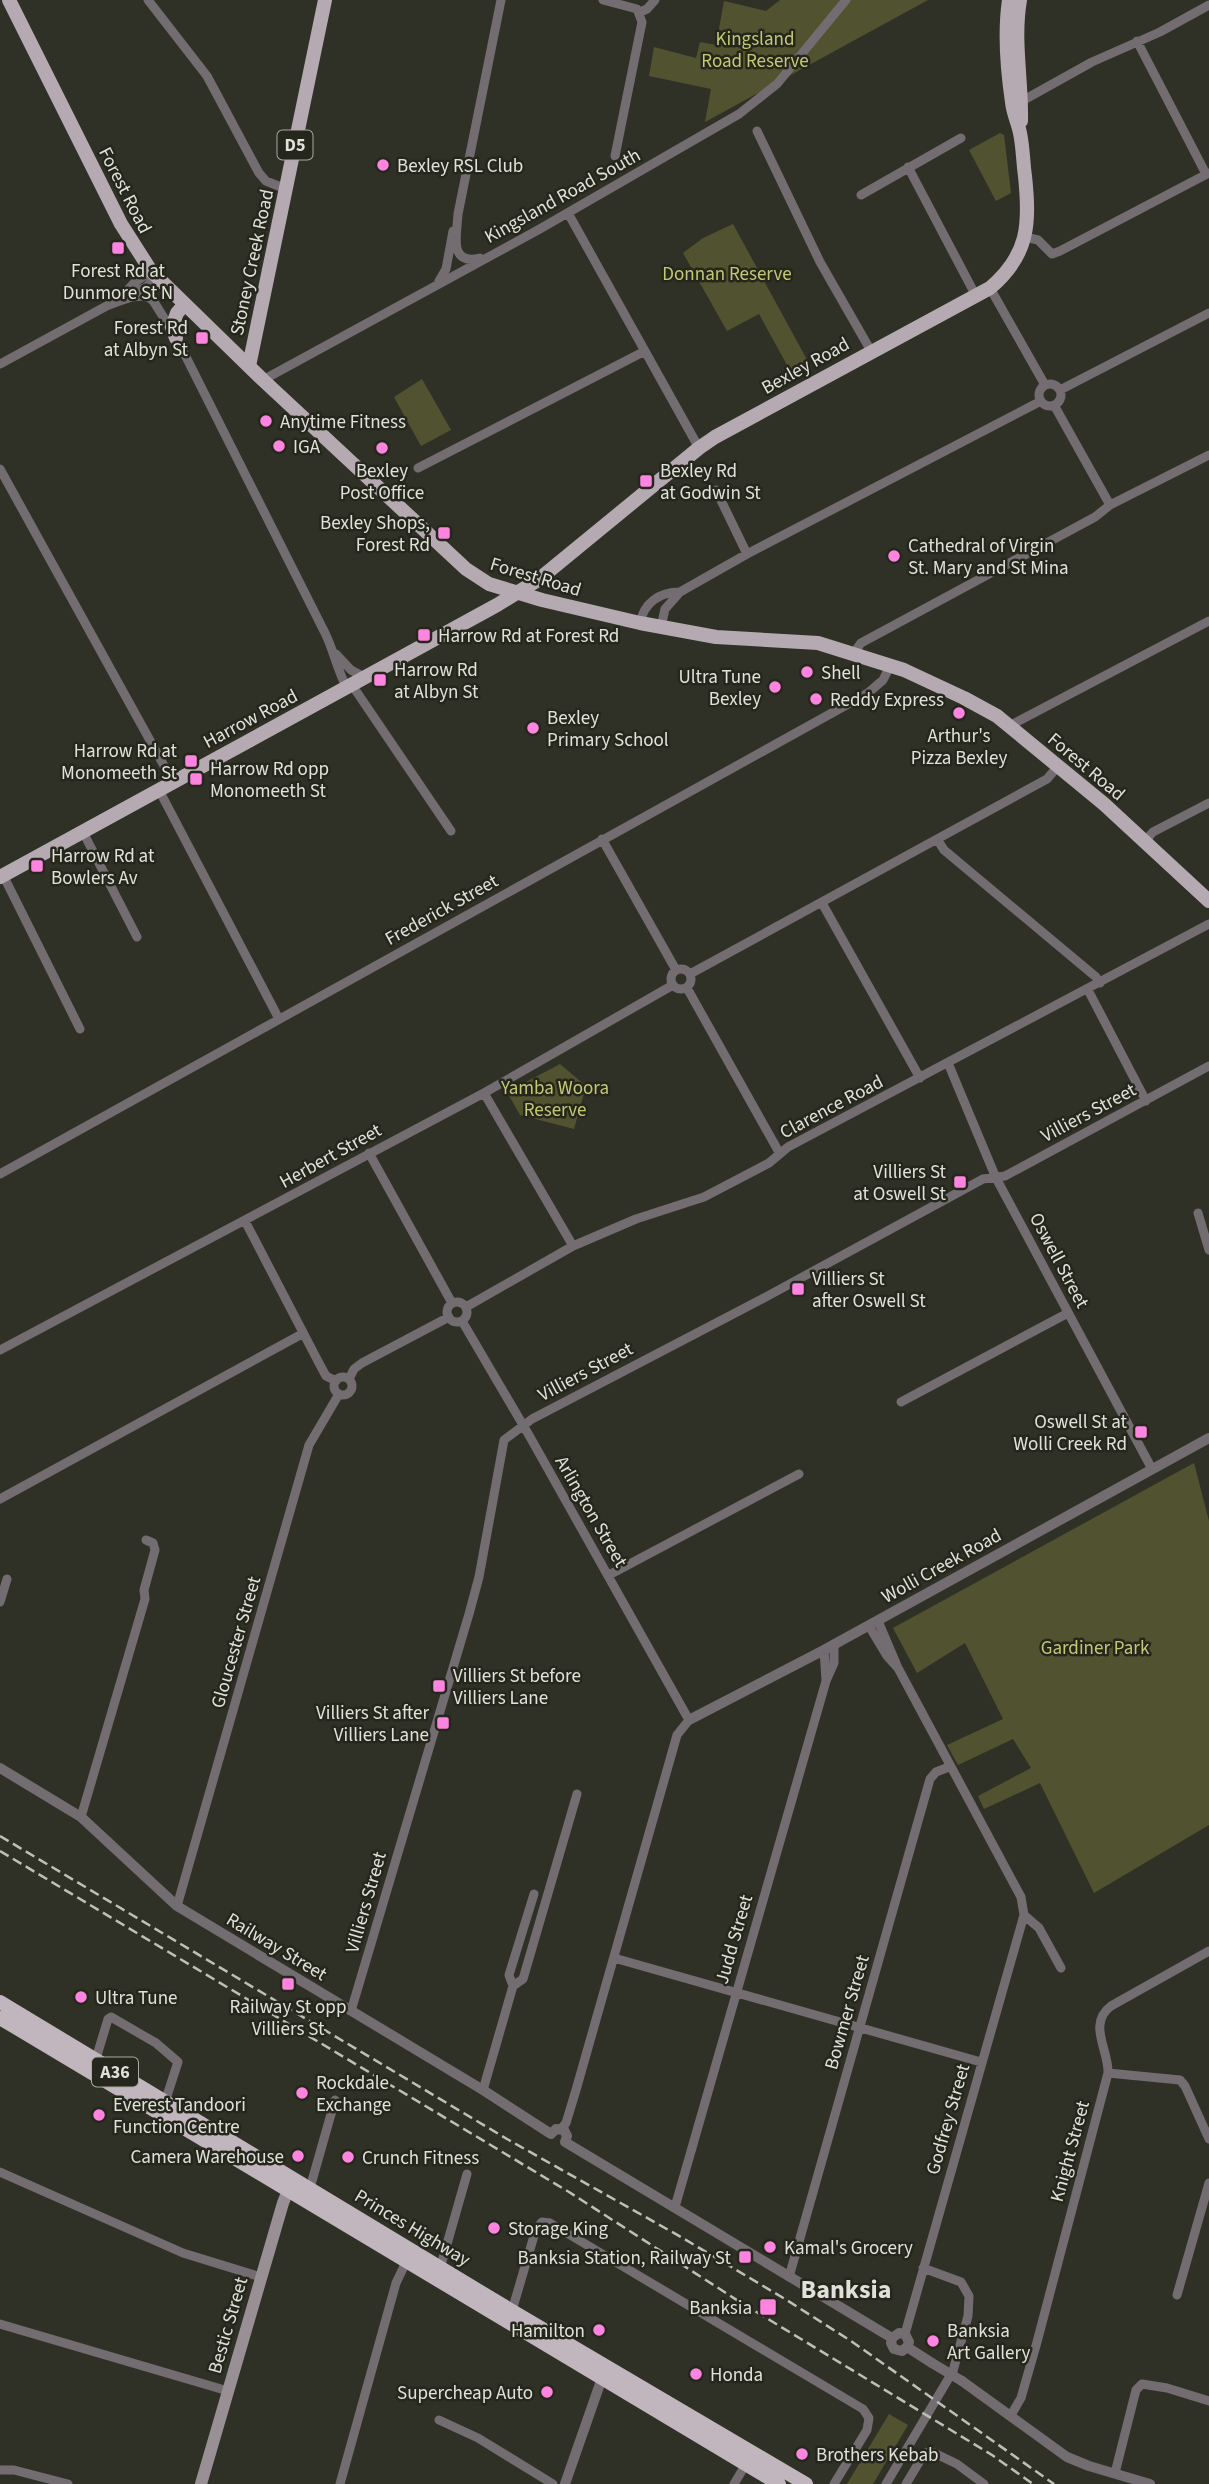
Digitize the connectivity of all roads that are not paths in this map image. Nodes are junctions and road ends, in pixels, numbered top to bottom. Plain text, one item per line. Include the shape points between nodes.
1 (9, 0) edge
2 (148, 0) edge
3 (325, 0) edge
4 (501, 0) edge
5 (603, 0) edge
6 (655, 0) edge
7 (846, 0) edge
8 (1009, 0) edge
9 (1020, 0) edge
10 (1209, 5) edge
11 (640, 12) junction
12 (1137, 41) junction
13 (1022, 101) junction
14 (757, 131) dead end
15 (1020, 135) junction
16 (961, 138) dead end
17 (615, 156) dead end
18 (908, 167) junction
19 (1208, 173) edge
20 (286, 189) junction
21 (861, 195) dead end
22 (568, 213) junction
23 (458, 214) junction
24 (1025, 237) junction
25 (504, 247) junction
26 (153, 274) junction
27 (990, 288) junction
28 (430, 289) junction
29 (976, 296) junction
30 (108, 305) junction
31 (189, 309) junction
32 (1209, 313) edge
33 (176, 338) junction
34 (645, 351) junction
35 (871, 351) junction
36 (0, 364) edge
37 (249, 366) junction
38 (263, 380) junction
39 (1045, 385) junction
40 (1060, 390) junction
41 (1041, 401) junction
42 (1054, 405) junction
43 (699, 448) junction
44 (1209, 455) edge
45 (418, 468) dead end
46 (0, 469) edge
47 (716, 490) dead end
48 (1110, 505) junction
49 (747, 554) junction
50 (517, 592) junction
51 (680, 592) junction
52 (1209, 621) edge
53 (640, 623) junction
54 (661, 627) junction
55 (334, 653) junction
56 (853, 654) junction
57 (891, 666) junction
58 (366, 678) junction
59 (349, 687) junction
60 (1009, 726) junction
61 (1059, 765) junction
62 (173, 782) junction
63 (159, 790) junction
64 (1209, 803) edge
65 (451, 831) dead end
66 (83, 832) junction
67 (602, 839) junction
68 (937, 839) junction
69 (1145, 841) junction
70 (1, 876) edge
71 (1209, 901) edge
72 (822, 903) junction
73 (1209, 924) edge
74 (137, 937) dead end
75 (676, 970) junction
76 (690, 974) junction
77 (1100, 983) junction
78 (673, 985) junction
79 (687, 988) junction
80 (1088, 990) junction
81 (279, 1019) junction
82 (79, 1029) dead end
83 (948, 1063) junction
84 (1209, 1066) edge
85 (920, 1079) junction
86 (484, 1093) junction
87 (1146, 1101) junction
88 (369, 1153) junction
89 (780, 1154) junction
90 (0, 1174) edge
91 (996, 1178) junction
92 (1198, 1213) dead end
93 (245, 1222) junction
94 (573, 1246) junction
95 (1209, 1250) edge
96 (452, 1303) junction
97 (466, 1307) junction
98 (1068, 1313) junction
99 (449, 1317) junction
100 (462, 1321) junction
101 (302, 1334) junction
102 (0, 1350) edge
103 (349, 1379) junction
104 (336, 1381) junction
105 (339, 1394) junction
106 (901, 1402) dead end
107 (523, 1424) junction
108 (1209, 1438) edge
109 (1152, 1469) junction
110 (799, 1474) dead end
111 (0, 1499) edge
112 (146, 1540) dead end
113 (609, 1575) junction
114 (7, 1579) dead end
115 (0, 1602) edge
116 (873, 1623) junction
117 (829, 1647) junction
118 (689, 1720) junction
119 (949, 1767) junction
120 (0, 1768) edge
121 (577, 1794) dead end
122 (81, 1817) junction
123 (534, 1895) dead end
124 (177, 1906) junction
125 (1024, 1915) junction
126 (1209, 1951) edge
127 (614, 1958) junction
128 (1061, 1968) dead end
129 (513, 1986) junction
130 (736, 1991) junction
131 (0, 2002) edge
132 (351, 2011) junction
133 (0, 2018) edge
134 (860, 2026) junction
135 (981, 2062) junction
136 (94, 2067) junction
137 (1108, 2073) junction
138 (483, 2090) junction
139 (335, 2101) dead end
140 (163, 2108) junction
141 (556, 2131) junction
142 (1209, 2139) edge
143 (0, 2172) edge
144 (467, 2174) dead end
145 (1209, 2183) edge
146 (291, 2185) junction
147 (310, 2188) junction
148 (675, 2207) junction
149 (410, 2255) junction
150 (923, 2268) junction
151 (439, 2273) junction
152 (261, 2277) junction
153 (789, 2277) junction
154 (1177, 2295) dead end
155 (510, 2317) junction
156 (0, 2324) edge
157 (905, 2334) junction
158 (892, 2338) junction
159 (907, 2347) junction
160 (602, 2378) junction
161 (228, 2391) junction
162 (1209, 2401) edge
163 (1011, 2415) junction
164 (439, 2420) dead end
165 (746, 2464) junction
166 (0, 2470) edge
167 (1115, 2473) junction
168 (68, 2484) edge
169 (201, 2484) edge
170 (340, 2484) edge
171 (553, 2484) edge
172 (565, 2484) edge
173 (734, 2484) edge
174 (779, 2484) edge
175 (806, 2484) edge
176 (834, 2484) edge
177 (886, 2484) edge
178 (906, 2484) edge
179 (984, 2484) edge
180 (1150, 2484) edge

1 - 26 main road, Forest Road via 121,224
2 - 20 street via 206,76 258,173
3 - 20 main road, Stoney Creek Road / D5
4 - 23 street
5 - 11 street
6 - 11 street
7 - 22 street, Kingsland Road South via 763,97
8 - 15 main road, Bexley Road via 1008,71
9 - 13 main road, Bexley Road via 1017,55
10 - 12 street
11 - 17 street via 642,27
12 - 13 street
12 - 19 street
13 - 15 main road, Bexley Road
14 - 35 street via 820,262
15 - 24 main road, Bexley Road via 1027,202
16 - 18 street
18 - 21 street
18 - 29 street
19 - 24 street via 1052,254 1038,240
20 - 37 main road, Stoney Creek Road / D5
22 - 25 street, Kingsland Road South
22 - 34 street
23 - 25 street via 456,247 460,256 476,259
23 - 28 street via 444,274
24 - 27 main road, Bexley Road via 1016,260
25 - 28 street, Kingsland Road South
26 - 30 street
26 - 31 main road, Forest Road
27 - 29 main road, Bexley Road
27 - 39 street
28 - 38 street, Kingsland Road South
29 - 35 main road, Bexley Road
30 - 33 street via 150,298
30 - 36 street
31 - 33 main road
31 - 37 main road, Forest Road
32 - 40 street
33 - 55 street
34 - 43 street
34 - 45 street
35 - 43 main road, Bexley Road
37 - 38 main road, Forest Road
38 - 50 main road, Forest Road via 466,569 489,584
39 - 40 street
39 - 41 street via 1039,393
40 - 42 street
41 - 42 street
41 - 49 street
42 - 48 street
43 - 50 main road, Bexley Road via 575,551
44 - 48 street
46 - 62 street
47 - 49 street
48 - 56 street via 861,643
49 - 51 street
50 - 53 main road, Forest Road
50 - 58 main road, Harrow Road
51 - 53 street via 668,592 649,603
51 - 54 street via 665,609
52 - 60 street
53 - 54 main road, Forest Road
54 - 56 main road, Forest Road via 716,637 809,642
55 - 58 street
55 - 59 street via 340,676
56 - 57 main road, Forest Road
57 - 60 main road, Forest Road via 978,705
57 - 67 street, Frederick Street via 868,693
58 - 59 main road, Harrow Road
59 - 62 main road, Harrow Road
59 - 65 street
60 - 61 main road, Forest Road
61 - 68 street via 1047,779
61 - 69 main road, Forest Road
62 - 63 main road, Harrow Road
63 - 66 main road, Harrow Road
63 - 81 street
64 - 69 street via 1153,832
66 - 70 main road, Harrow Road
66 - 74 street
67 - 75 street
67 - 81 street, Frederick Street
68 - 72 street
68 - 77 street via 944,850
69 - 71 main road, Forest Road
70 - 82 street
72 - 76 street
72 - 85 street
73 - 77 street, Clarence Road
75 - 76 street
75 - 78 street via 671,977
76 - 79 street
77 - 80 street, Clarence Road
78 - 79 street
78 - 86 street, Herbert Street
79 - 89 street
80 - 83 street, Clarence Road
80 - 87 street
81 - 90 street, Frederick Street
83 - 85 street, Clarence Road
83 - 91 street, Oswell Street
84 - 87 street, Villiers Street
85 - 89 street, Clarence Road
86 - 88 street, Herbert Street
86 - 94 street
87 - 91 street, Villiers Street
88 - 93 street, Herbert Street
88 - 96 street
89 - 94 street, Clarence Road via 704,1198 636,1219
91 - 98 street, Oswell Street
91 - 107 street, Villiers Street via 983,1179
92 - 95 street
93 - 101 street
93 - 102 street, Herbert Street
94 - 97 street, Clarence Road
96 - 97 street
96 - 99 street
97 - 100 street
98 - 106 street
98 - 109 street, Oswell Street
99 - 100 street
99 - 103 street via 362,1363
100 - 107 street, Arlington Street
101 - 104 street via 326,1376
101 - 111 street
103 - 104 street
103 - 105 street via 351,1391
104 - 105 street
105 - 124 street, Gloucester Street via 309,1445
107 - 113 street, Arlington Street
107 - 132 street, Villiers Street via 501,1448 479,1577
108 - 109 street, Wolli Creek Road
109 - 116 street, Wolli Creek Road
110 - 113 street
112 - 122 street via 155,1550 145,1600
113 - 118 street, Arlington Street
114 - 115 street
116 - 117 street, Wolli Creek Road
116 - 119 street via 893,1652
117 - 118 street, Wolli Creek Road
117 - 130 street, Judd Street via 834,1663
118 - 127 street via 677,1735
119 - 125 street via 1021,1897
119 - 134 street, Bowmer Street via 930,1779
120 - 122 street, Railway Street
121 - 129 street via 523,1979
122 - 124 street, Railway Street
123 - 129 street via 509,1975
124 - 132 street, Railway Street
125 - 128 street via 1039,1928
125 - 135 street, Godfrey Street
126 - 137 street, Knight Street via 1106,2010 1099,2032
127 - 130 street
127 - 141 street via 566,2123
129 - 138 street
130 - 134 street
130 - 148 street, Judd Street
131 - 136 highway, Princes Highway / A36
132 - 138 street, Railway Street
133 - 136 highway, Princes Highway / A36
134 - 135 street
134 - 153 street, Bowmer Street
135 - 150 street, Godfrey Street
136 - 140 highway, Princes Highway / A36
136 - 140 street via 111,2017 156,2043 178,2062
137 - 142 street via 1180,2080
137 - 163 street, Knight Street via 1031,2364
138 - 141 street, Railway Street
139 - 147 street
140 - 146 highway, Princes Highway / A36
141 - 148 street, Railway Street via 551,2138 555,2144 565,2142
143 - 152 street via 183,2253
144 - 151 street
145 - 154 street
146 - 147 highway, Princes Highway / A36
146 - 149 highway, Princes Highway / A36
146 - 152 main road, Bestic Street
147 - 149 highway, Princes Highway / A36
148 - 153 street
149 - 151 highway, Princes Highway / A36
149 - 170 street via 396,2283
150 - 157 street, Godfrey Street
150 - 177 street via 961,2282 969,2296 968,2316 953,2371
151 - 155 highway, Princes Highway / A36
152 - 161 main road, Bestic Street
153 - 158 street
155 - 160 highway, Princes Highway / A36
155 - 175 highway, Princes Highway / A36
155 - 176 street via 536,2229 542,2222 550,2223 863,2409 869,2417 867,2430
156 - 161 street
157 - 158 street
157 - 159 street
158 - 159 street via 894,2348 902,2351
159 - 163 street, bridge
160 - 165 highway, Princes Highway / A36
160 - 172 street
161 - 169 main road, Bestic Street
162 - 167 street via 1142,2384 1136,2390
163 - 167 street via 1067,2457
164 - 171 street
165 - 173 street
165 - 174 highway, Princes Highway / A36
166 - 168 street
167 - 180 street
178 - 179 street via 930,2451

